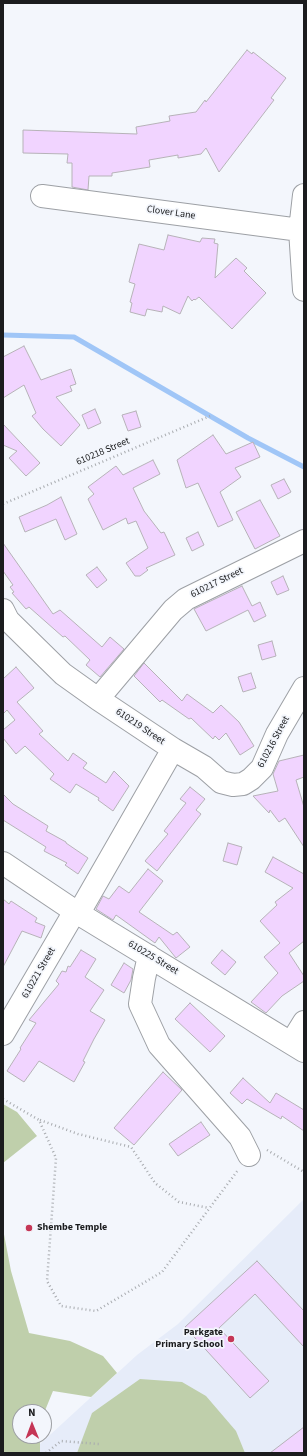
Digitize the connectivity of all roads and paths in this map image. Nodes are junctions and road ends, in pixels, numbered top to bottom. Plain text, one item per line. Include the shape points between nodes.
1 (304, 195) edge
2 (42, 196) dead end
3 (300, 230) junction
4 (304, 290) edge
5 (210, 416) dead end
6 (3, 504) edge
7 (304, 541) edge
8 (5, 617) edge
9 (304, 688) edge
10 (98, 699) junction
11 (173, 749) junction
12 (3, 863) edge
13 (75, 911) junction
14 (150, 956) junction
15 (304, 1022) edge
16 (3, 1034) edge
17 (297, 1047) edge
18 (3, 1099) edge
19 (39, 1120) junction
20 (249, 1155) junction
21 (304, 1172) edge
22 (209, 1208) junction
23 (99, 1444) dead end
24 (46, 1453) edge

1 - 3 street
2 - 3 street, Clover Lane
3 - 4 street
5 - 6 path, 610218 Street
7 - 10 street, 610217 Street via 186,599 173,610
8 - 10 street, 610219 Street via 63,674
9 - 11 street, 610216 Street via 277,734 262,768 243,784 233,786 222,782 204,767
10 - 11 street, 610219 Street
11 - 13 street, 610219 Street via 80,911
12 - 13 street, 610225 Street
13 - 14 street, 610225 Street
13 - 16 street, 610221 Street
14 - 17 street, 610225 Street
14 - 20 street via 140,1004 159,1045 240,1136
15 - 17 street
18 - 19 path
19 - 22 path via 78,1134 131,1147 155,1183 179,1202
19 - 22 path via 56,1158 47,1281 61,1306 96,1311 162,1272
20 - 21 path via 258,1144
20 - 22 path
23 - 24 path via 61,1441

